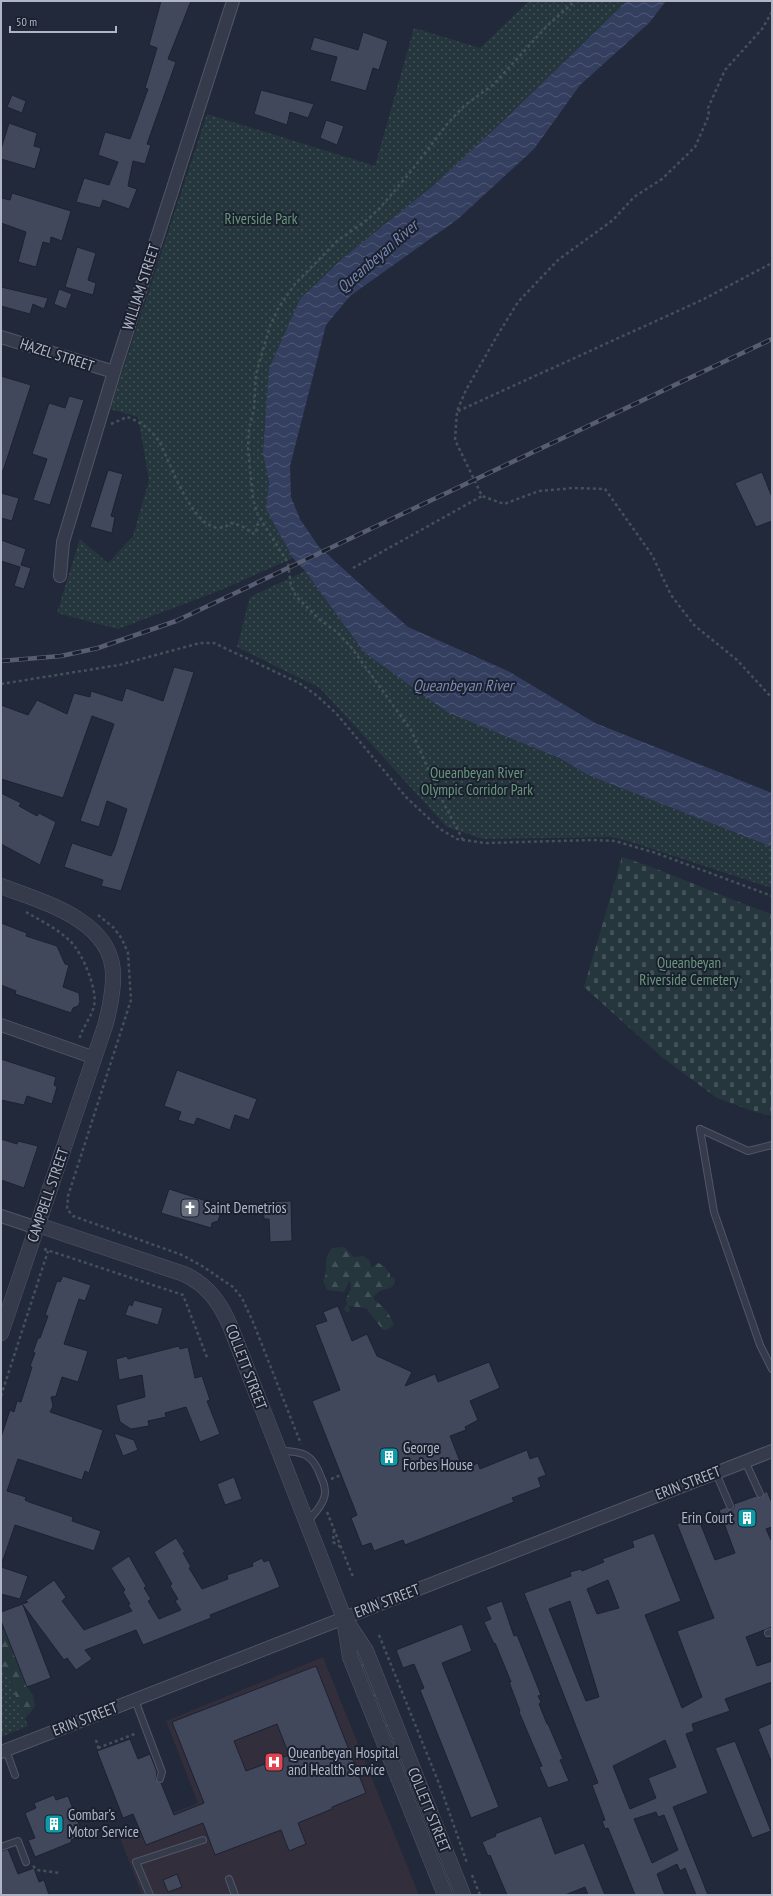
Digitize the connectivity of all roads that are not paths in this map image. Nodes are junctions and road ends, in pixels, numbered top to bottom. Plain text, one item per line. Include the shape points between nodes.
1 (233, 1) edge
2 (1, 337) edge
3 (114, 372) junction
4 (60, 576) dead end
5 (1, 886) edge
6 (1, 1025) edge
7 (95, 1058) junction
8 (772, 1145) edge
9 (1, 1216) edge
10 (37, 1226) junction
11 (1, 1333) edge
12 (772, 1369) edge
13 (279, 1451) junction
14 (772, 1451) edge
15 (745, 1461) junction
16 (716, 1473) junction
17 (760, 1494) dead end
18 (730, 1506) dead end
19 (307, 1523) junction
20 (344, 1618) junction
21 (135, 1700) junction
22 (3, 1751) edge
23 (15, 1775) dead end
24 (160, 1779) dead end
25 (203, 1840) dead end
26 (1, 1847) edge
27 (26, 1862) road end
28 (229, 1879) dead end
29 (150, 1895) edge
30 (235, 1895) edge
31 (445, 1895) edge
32 (463, 1895) edge

1 - 3 street, WILLIAM STREET
2 - 3 street, HAZEL STREET
3 - 4 street, WILLIAM STREET via 63,542
5 - 7 street, CAMPBELL STREET via 75,918 90,927 102,940 111,960 112,988 106,1023
6 - 7 street
7 - 10 street, CAMPBELL STREET
8 - 12 lane via 748,1151 700,1129 714,1212 760,1345
9 - 10 street, COLLETT STREET
10 - 11 street, CAMPBELL STREET
10 - 13 street, COLLETT STREET via 169,1268 203,1285 216,1299 226,1316
13 - 19 street, COLLETT STREET
13 - 19 lane via 294,1451 307,1455 315,1463 320,1474 325,1492 320,1505
14 - 15 street, ERIN STREET
15 - 16 street, ERIN STREET
15 - 17 lane
16 - 18 lane
16 - 20 street, ERIN STREET
19 - 20 street, COLLETT STREET
20 - 21 street, ERIN STREET
20 - 31 street, COLLETT STREET via 350,1657
20 - 32 street, COLLETT STREET via 366,1651
21 - 22 street, ERIN STREET
21 - 24 lane via 162,1772
22 - 23 lane
25 - 29 lane via 136,1862
26 - 27 lane via 18,1841
28 - 30 lane

